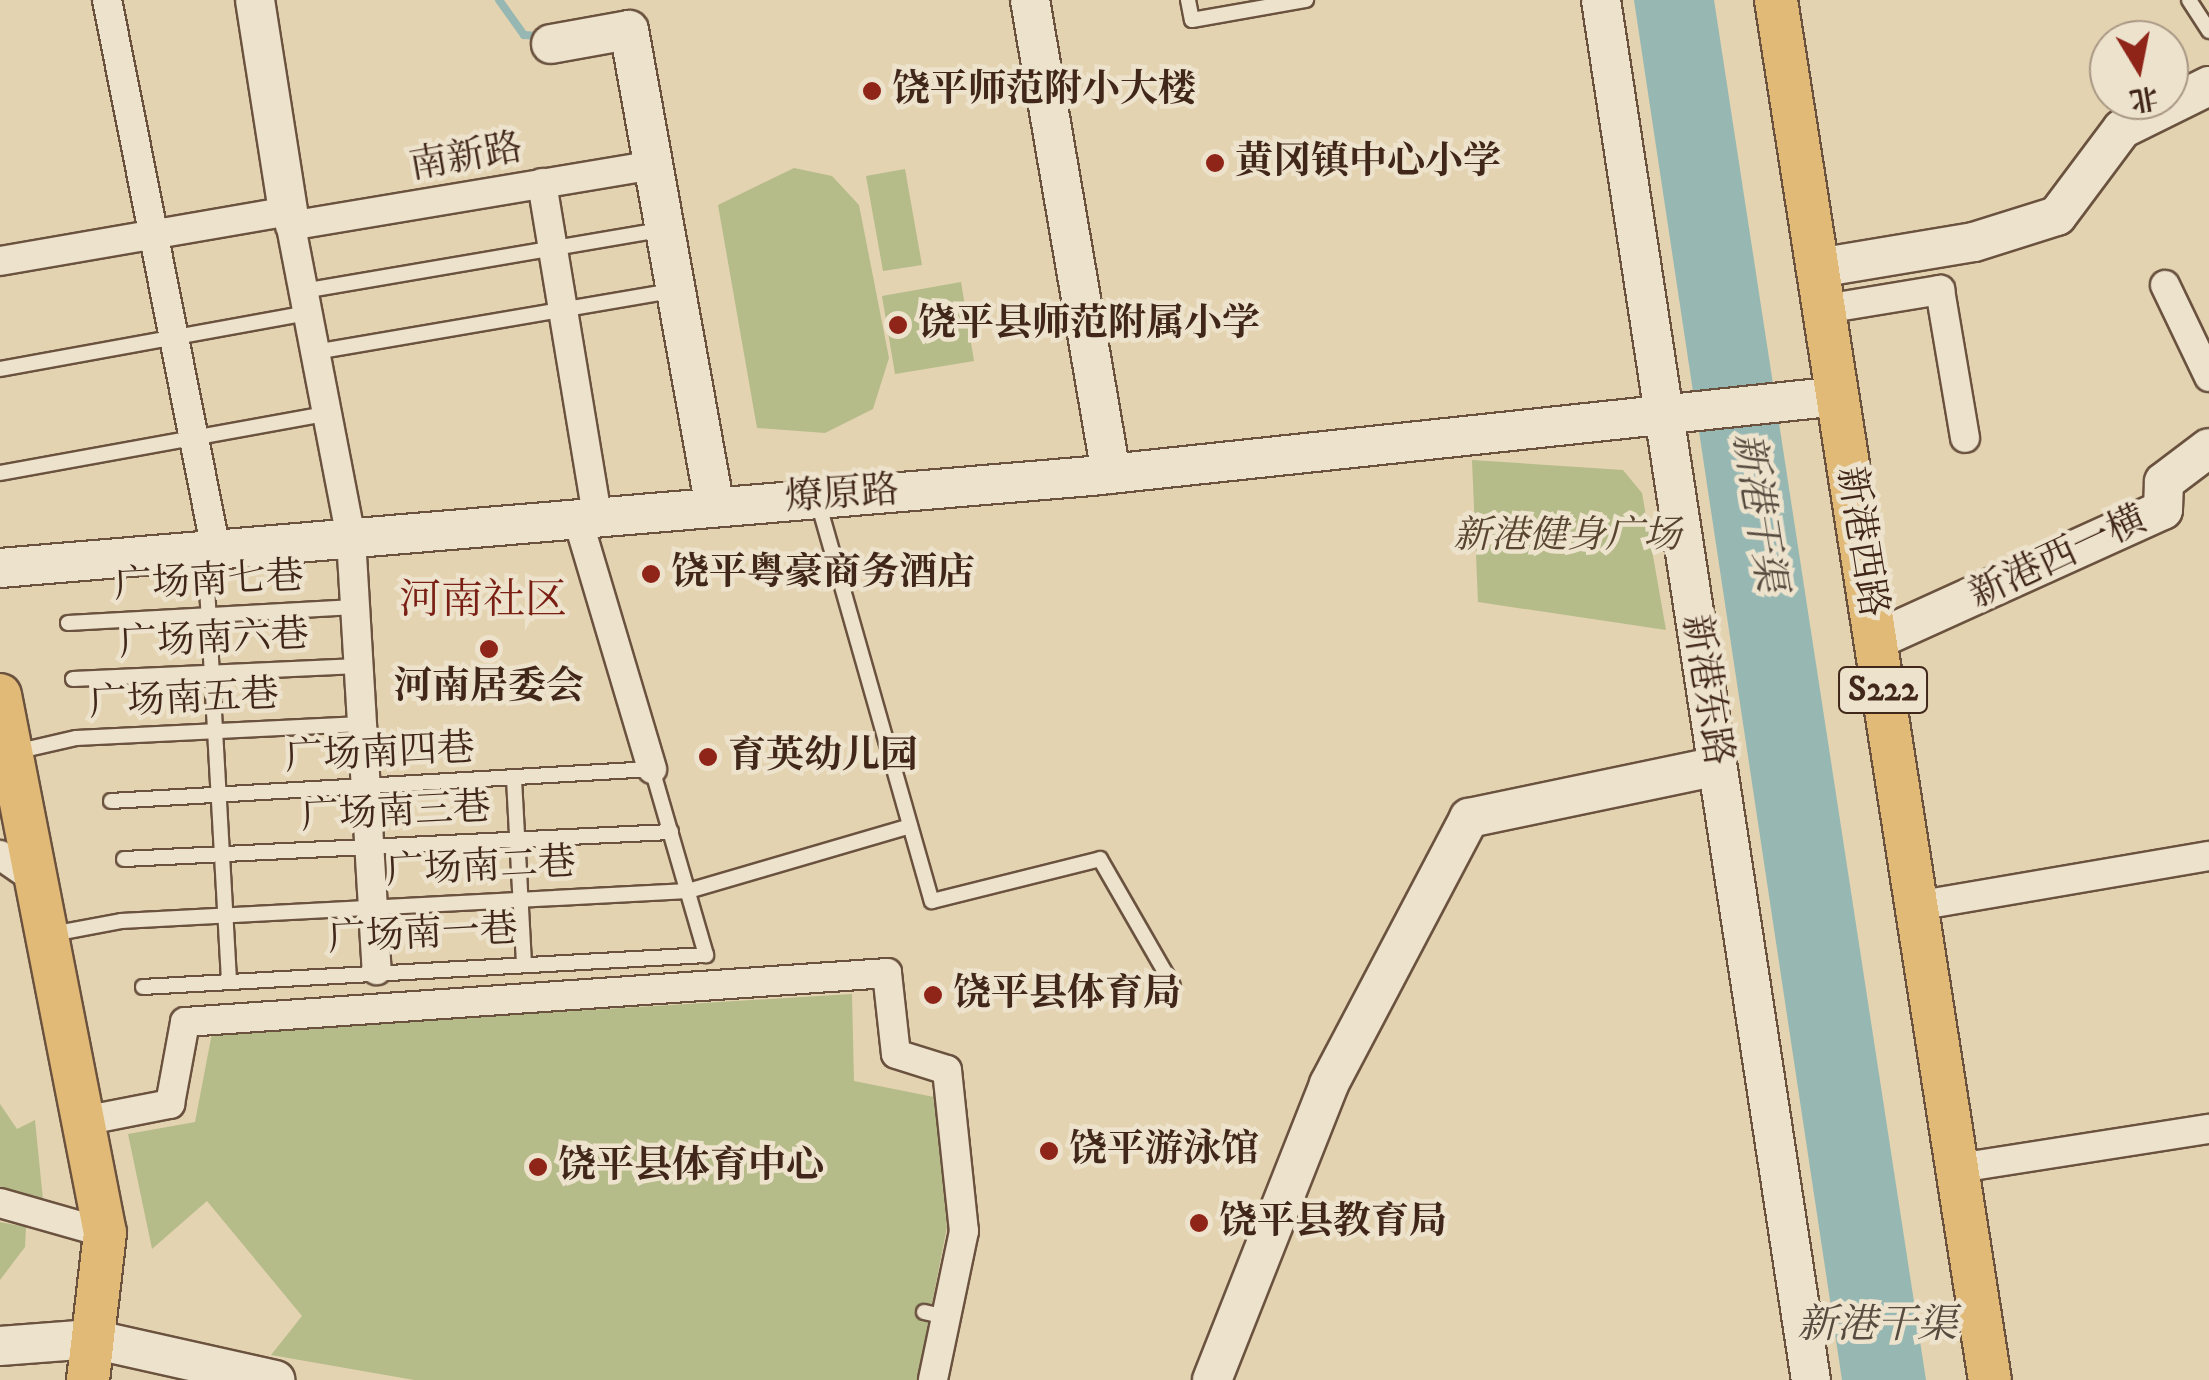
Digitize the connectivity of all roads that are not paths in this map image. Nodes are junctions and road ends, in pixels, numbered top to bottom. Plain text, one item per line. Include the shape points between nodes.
1 (106, 0) edge
2 (256, 0) edge
3 (1030, 0) edge
4 (1188, 0) edge
5 (1306, 0) edge
6 (1602, 0) edge
7 (1776, 0) edge
8 (2190, 0) edge
9 (2208, 26) edge
10 (551, 44) dead end
11 (2209, 86) edge
12 (654, 165) junction
13 (542, 183) junction
14 (289, 218) junction
15 (666, 229) junction
16 (154, 233) junction
17 (553, 248) junction
18 (0, 261) edge
19 (2164, 285) dead end
20 (1821, 288) junction
21 (677, 290) junction
22 (305, 302) junction
23 (564, 309) junction
24 (174, 338) junction
25 (315, 352) junction
26 (0, 369) edge
27 (2209, 378) edge
28 (1838, 396) junction
29 (326, 414) junction
30 (1674, 420) junction
31 (194, 438) junction
32 (1965, 438) dead end
33 (2209, 448) edge
34 (0, 473) edge
35 (1111, 474) junction
36 (817, 497) junction
37 (714, 504) junction
38 (587, 516) junction
39 (351, 538) junction
40 (210, 546) junction
41 (0, 568) edge
42 (355, 607) junction
43 (208, 614) junction
44 (68, 623) dead end
45 (1876, 640) junction
46 (359, 666) junction
47 (212, 671) junction
48 (73, 679) dead end
49 (0, 694) edge
50 (362, 724) junction
51 (215, 730) junction
52 (12, 752) junction
53 (1717, 766) junction
54 (652, 769) junction
55 (514, 779) junction
56 (366, 787) junction
57 (219, 796) junction
58 (111, 801) dead end
59 (910, 826) junction
60 (671, 832) junction
61 (518, 839) junction
62 (370, 847) junction
63 (222, 854) junction
64 (0, 855) edge
65 (2209, 856) edge
66 (124, 859) dead end
67 (36, 880) junction
68 (688, 891) junction
69 (521, 898) junction
70 (373, 906) junction
71 (1916, 906) junction
72 (226, 915) junction
73 (47, 935) junction
74 (524, 962) junction
75 (377, 970) junction
76 (229, 978) junction
77 (1173, 986) dead end
78 (144, 987) dead end
79 (82, 1120) junction
80 (2209, 1129) edge
81 (1958, 1168) junction
82 (0, 1203) edge
83 (105, 1233) junction
84 (0, 1346) edge
85 (90, 1360) edge
86 (63, 1380) edge
87 (275, 1380) edge
88 (934, 1380) edge
89 (1212, 1380) edge
90 (1810, 1380) edge
91 (1990, 1380) edge

1 - 16 street
2 - 14 main road
3 - 35 main road
4 - 5 lane via 1192,20
6 - 30 main road, 新港东路
7 - 20 main road, 新港西路 / S222
8 - 9 lane
10 - 12 main road via 629,30
11 - 20 main road via 2122,129 2057,216
12 - 13 street, 南新路
12 - 15 main road
13 - 14 street, 南新路
13 - 17 street
14 - 16 street, 南新路
14 - 22 street
15 - 17 lane
15 - 21 main road
16 - 18 street, 南新路
16 - 24 street
17 - 22 lane
17 - 23 street
19 - 27 street
20 - 28 main road, 新港西路 / S222
20 - 32 street via 1940,290
21 - 23 lane
21 - 37 main road
22 - 24 lane
22 - 25 street
23 - 25 lane
23 - 38 street
24 - 26 lane
24 - 31 street
25 - 29 street
28 - 30 main road, 燎原路
28 - 45 main road, 新港西路 / S222
29 - 31 lane
29 - 39 street
30 - 35 main road, 燎原路
30 - 53 main road, 新港东路
31 - 34 lane
31 - 40 street
33 - 45 main road, 新港西一横 via 2164,482 2163,510
35 - 36 main road, 燎原路
36 - 37 main road, 燎原路
36 - 59 lane
37 - 38 main road, 燎原路
38 - 39 main road, 燎原路
38 - 54 street
39 - 40 main road, 燎原路
39 - 42 street
40 - 41 main road, 燎原路
40 - 43 lane
42 - 43 lane, 广场南七巷
42 - 46 street
43 - 44 lane, 广场南七巷
43 - 47 lane
45 - 71 main road, 新港西路 / S222
46 - 47 lane, 广场南六巷
46 - 50 street
47 - 48 lane, 广场南六巷
47 - 51 lane
49 - 52 main road
50 - 51 lane, 广场南五巷
50 - 56 street
51 - 52 lane, 广场南五巷 via 76,738
51 - 57 lane
52 - 67 main road
53 - 89 main road via 1535,797 1469,818 1329,1084
53 - 90 main road, 新港东路
54 - 55 lane, 广场南四巷
54 - 60 lane
55 - 56 lane, 广场南四巷
55 - 61 lane
56 - 57 lane, 广场南四巷
56 - 62 street
57 - 58 lane, 广场南四巷
57 - 63 lane
59 - 68 lane, 广场南二巷
59 - 77 lane via 932,901 1100,858
60 - 61 lane, 广场南三巷
60 - 68 lane
61 - 62 lane, 广场南三巷
61 - 69 lane
62 - 63 lane, 广场南三巷
62 - 70 street
63 - 66 lane, 广场南三巷
63 - 72 lane
64 - 67 street
65 - 71 street
67 - 73 main road
68 - 69 lane, 广场南二巷
68 - 74 lane, 广场南一巷 via 706,955
69 - 70 lane, 广场南二巷
69 - 74 lane
70 - 72 lane, 广场南二巷
70 - 75 street
71 - 81 main road, 新港西路 / S222
72 - 73 lane, 广场南二巷
72 - 76 lane
73 - 79 main road
74 - 75 lane, 广场南一巷
75 - 76 lane, 广场南一巷
76 - 78 lane, 广场南一巷
79 - 83 main road
79 - 88 street via 170,1104 185,1022 887,973 896,1054 947,1070 964,1232 935,1314
80 - 81 street
81 - 91 main road, 新港西路 / S222
82 - 83 street
83 - 85 main road
84 - 85 main road
85 - 86 main road
85 - 87 main road

